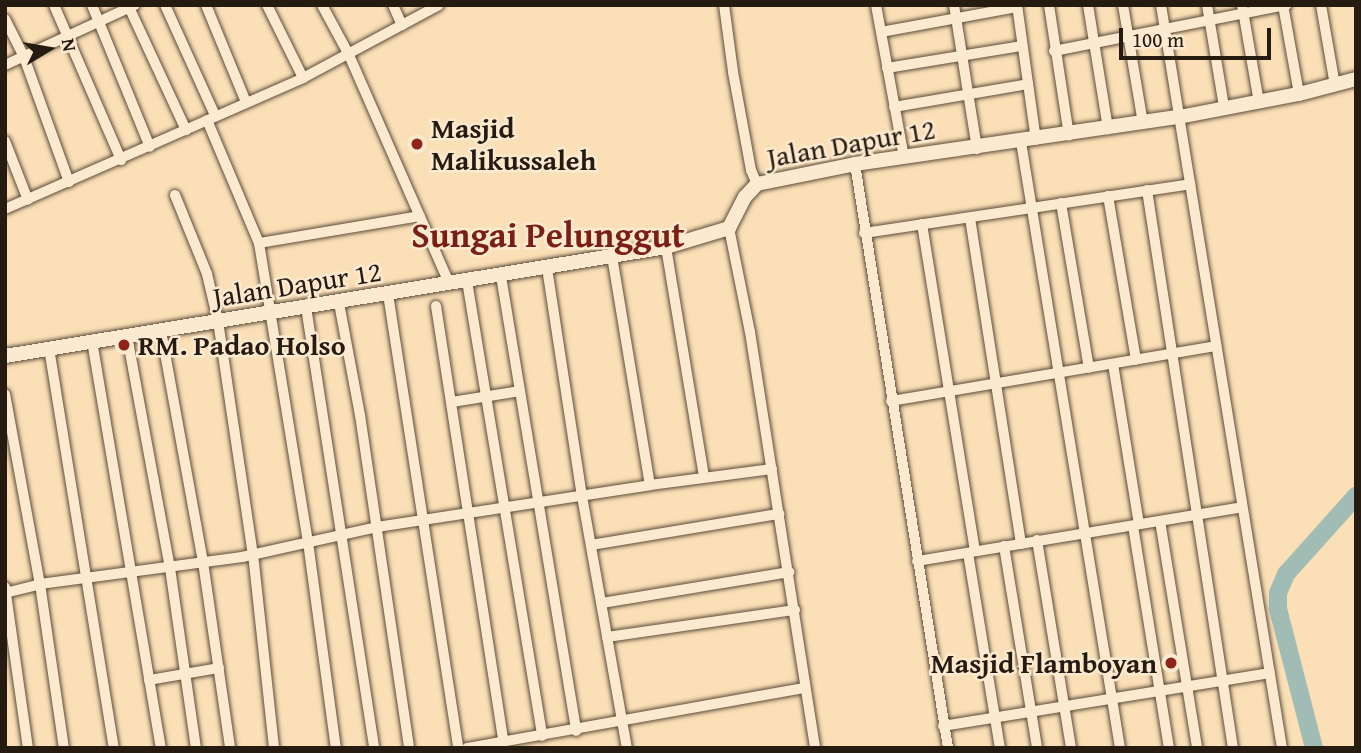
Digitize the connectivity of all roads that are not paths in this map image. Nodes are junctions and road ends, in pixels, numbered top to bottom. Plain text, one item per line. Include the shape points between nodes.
1 (54, 5) edge
2 (92, 5) edge
3 (165, 5) edge
4 (206, 5) edge
5 (267, 5) edge
6 (322, 5) edge
7 (393, 5) edge
8 (724, 5) edge
9 (876, 5) edge
10 (954, 5) edge
11 (1048, 5) edge
12 (1088, 5) edge
13 (1123, 5) edge
14 (1161, 5) edge
15 (1207, 5) edge
16 (1284, 5) edge
17 (1321, 5) edge
18 (131, 6) edge
19 (438, 6) edge
20 (1017, 6) edge
21 (1243, 10) edge
22 (956, 18) junction
23 (5, 19) edge
24 (1209, 20) junction
25 (100, 23) junction
26 (402, 24) junction
27 (1165, 30) junction
28 (881, 32) junction
29 (69, 37) junction
30 (1128, 37) junction
31 (1094, 44) junction
32 (1022, 46) junction
33 (1054, 51) junction
34 (349, 55) junction
35 (962, 56) junction
36 (24, 57) junction
37 (5, 65) edge
38 (887, 68) junction
39 (303, 78) junction
40 (1356, 79) edge
41 (1028, 84) junction
42 (1335, 85) junction
43 (968, 94) junction
44 (1299, 94) junction
45 (246, 102) junction
46 (1259, 102) junction
47 (894, 107) junction
48 (1224, 107) junction
49 (1179, 117) junction
50 (211, 118) junction
51 (1143, 123) junction
52 (1108, 129) junction
53 (186, 130) junction
54 (1069, 135) junction
55 (5, 141) edge
56 (1029, 141) junction
57 (150, 147) junction
58 (977, 149) junction
59 (904, 157) junction
60 (121, 160) junction
61 (855, 164) junction
62 (69, 181) junction
63 (757, 184) junction
64 (1190, 184) junction
65 (1147, 190) junction
66 (175, 195) dead end
67 (1108, 196) junction
68 (28, 200) junction
69 (1061, 203) junction
70 (1032, 208) junction
71 (5, 209) edge
72 (420, 216) junction
73 (970, 218) junction
74 (922, 224) junction
75 (729, 228) junction
76 (864, 233) junction
77 (259, 243) junction
78 (666, 247) junction
79 (612, 256) junction
80 (547, 268) junction
81 (501, 276) junction
82 (467, 281) junction
83 (449, 283) junction
84 (388, 294) junction
85 (339, 303) junction
86 (436, 306) dead end
87 (306, 307) junction
88 (269, 312) junction
89 (218, 321) junction
90 (162, 331) junction
91 (127, 336) junction
92 (92, 341) junction
93 (1216, 346) junction
94 (49, 348) junction
95 (1174, 353) junction
96 (5, 356) edge
97 (1136, 360) junction
98 (1113, 364) junction
99 (1089, 368) junction
100 (1059, 373) junction
101 (996, 384) junction
102 (520, 391) junction
103 (949, 391) junction
104 (5, 394) edge
105 (485, 398) junction
106 (891, 401) junction
107 (452, 402) junction
108 (772, 469) junction
109 (704, 477) junction
110 (650, 485) junction
111 (582, 496) junction
112 (539, 503) junction
113 (1242, 507) junction
114 (503, 508) junction
115 (470, 513) junction
116 (779, 514) junction
117 (1195, 515) junction
118 (424, 521) junction
119 (1160, 521) junction
120 (1136, 525) junction
121 (377, 527) junction
122 (1084, 533) junction
123 (343, 535) junction
124 (1037, 540) junction
125 (308, 542) junction
126 (1020, 544) junction
127 (591, 545) junction
128 (1004, 546) junction
129 (972, 552) junction
130 (253, 554) junction
131 (916, 561) junction
132 (203, 562) junction
133 (170, 568) junction
134 (789, 572) junction
135 (133, 573) junction
136 (87, 578) junction
137 (40, 584) junction
138 (6, 591) edge
139 (602, 603) junction
140 (795, 610) junction
141 (607, 637) junction
142 (219, 668) junction
143 (1270, 673) junction
144 (185, 674) junction
145 (149, 680) junction
146 (1222, 681) junction
147 (1187, 687) junction
148 (804, 688) junction
149 (1160, 691) junction
150 (1112, 699) junction
151 (1065, 706) junction
152 (1031, 712) junction
153 (996, 718) junction
154 (620, 719) junction
155 (943, 726) junction
156 (576, 731) junction
157 (542, 736) junction
158 (503, 741) junction
159 (28, 748) edge
160 (64, 748) edge
161 (114, 748) edge
162 (161, 748) edge
163 (196, 748) edge
164 (230, 748) edge
165 (275, 748) edge
166 (335, 748) edge
167 (374, 748) edge
168 (410, 748) edge
169 (458, 748) edge
170 (467, 748) edge
171 (627, 748) edge
172 (815, 748) edge
173 (948, 748) edge
174 (1000, 748) edge
175 (1037, 748) edge
176 (1071, 748) edge
177 (1120, 748) edge
178 (1169, 748) edge
179 (1196, 748) edge
180 (1233, 748) edge
181 (1282, 748) edge

1 - 29 street
2 - 25 street
3 - 50 street
4 - 45 street
5 - 39 street
6 - 34 street
7 - 26 street
8 - 63 street
9 - 28 street
10 - 22 street
11 - 33 street
12 - 31 street
13 - 30 street
14 - 27 street
15 - 24 street
16 - 21 street
16 - 44 street
17 - 42 street
18 - 25 street
18 - 53 street
19 - 26 street
20 - 22 street
20 - 32 street
21 - 24 street
21 - 46 street
22 - 28 street
22 - 35 street
23 - 36 street
24 - 27 street
24 - 48 street
25 - 29 street
25 - 57 street
26 - 34 street
27 - 30 street
27 - 49 street
28 - 38 street
29 - 36 street
29 - 60 street
30 - 31 street
30 - 51 street
31 - 33 street
31 - 52 street
32 - 35 street
32 - 41 street
33 - 54 street
34 - 39 street
34 - 72 street
35 - 38 street
35 - 43 street
36 - 37 street
36 - 62 street
38 - 47 street
39 - 45 street
40 - 42 street, Jalan Dapur 12
41 - 43 street
41 - 56 street
42 - 44 street, Jalan Dapur 12
43 - 47 street
43 - 58 street
44 - 46 street, Jalan Dapur 12
45 - 50 street
46 - 48 street, Jalan Dapur 12
47 - 59 street
48 - 49 street, Jalan Dapur 12
49 - 51 street, Jalan Dapur 12
49 - 64 street
50 - 53 street
50 - 77 street
51 - 52 street, Jalan Dapur 12
52 - 54 street, Jalan Dapur 12
53 - 57 street
54 - 56 street, Jalan Dapur 12
55 - 68 street
56 - 58 street, Jalan Dapur 12
56 - 70 street
57 - 60 street
58 - 59 street, Jalan Dapur 12
59 - 61 street, Jalan Dapur 12
60 - 62 street
61 - 63 street, Jalan Dapur 12
61 - 76 street
62 - 68 street
63 - 75 street, Jalan Dapur 12
64 - 65 street
64 - 93 street
65 - 67 street
65 - 95 street
66 - 89 street via 207,274
67 - 69 street
67 - 97 street
68 - 71 street
69 - 70 street
69 - 99 street
70 - 73 street
70 - 100 street
72 - 77 street
72 - 83 street
73 - 74 street
73 - 101 street
74 - 76 street
74 - 103 street
75 - 78 street, Jalan Dapur 12
75 - 108 street
76 - 106 street
77 - 88 street
78 - 79 street, Jalan Dapur 12
78 - 109 street
79 - 80 street, Jalan Dapur 12
79 - 110 street
80 - 81 street, Jalan Dapur 12
80 - 111 street
81 - 82 street, Jalan Dapur 12
81 - 102 street
82 - 83 street, Jalan Dapur 12
82 - 105 street
83 - 84 street, Jalan Dapur 12
84 - 85 street, Jalan Dapur 12
84 - 118 street
85 - 87 street, Jalan Dapur 12
85 - 121 street
86 - 107 street
87 - 88 street, Jalan Dapur 12
87 - 123 street
88 - 89 street, Jalan Dapur 12
88 - 125 street
89 - 90 street, Jalan Dapur 12
89 - 130 street
90 - 91 street, Jalan Dapur 12
90 - 132 street
91 - 92 street, Jalan Dapur 12
91 - 133 street
92 - 94 street, Jalan Dapur 12
92 - 135 street
93 - 95 street
93 - 113 street
94 - 96 street, Jalan Dapur 12
94 - 136 street
95 - 97 street
95 - 117 street
97 - 98 street
98 - 99 street
98 - 120 street
99 - 100 street
100 - 101 street
100 - 122 street
101 - 103 street
101 - 126 street
102 - 105 street
102 - 112 street
103 - 106 street
103 - 129 street
104 - 137 street
105 - 107 street
105 - 114 street
106 - 131 street
107 - 115 street
108 - 109 street
108 - 116 street
109 - 110 street
110 - 111 street
111 - 112 street
111 - 127 street
112 - 114 street
112 - 156 street
113 - 117 street
113 - 143 street
114 - 115 street
114 - 157 street
115 - 118 street
115 - 158 street
116 - 127 street
116 - 134 street
117 - 119 street
117 - 146 street
118 - 121 street
118 - 169 street
119 - 120 street
119 - 147 street
120 - 122 street
120 - 149 street
121 - 123 street
121 - 168 street
122 - 124 street
122 - 150 street
123 - 125 street
123 - 167 street
124 - 126 street
124 - 151 street
125 - 130 street
125 - 166 street
126 - 128 street
127 - 139 street
128 - 129 street
128 - 152 street
129 - 131 street
129 - 153 street
130 - 132 street
130 - 165 street
131 - 155 street
132 - 133 street
132 - 142 street
133 - 135 street
133 - 144 street
134 - 139 street
134 - 140 street
135 - 136 street
135 - 145 street
136 - 137 street
136 - 161 street
137 - 138 street
137 - 160 street
138 - 159 street
139 - 141 street
140 - 141 street
140 - 148 street
141 - 154 street
142 - 144 street
142 - 164 street
143 - 146 street
143 - 181 street
144 - 145 street
144 - 163 street
145 - 162 street
146 - 147 street
146 - 180 street
147 - 149 street
147 - 179 street
148 - 154 street
148 - 172 street
149 - 150 street
149 - 178 street
150 - 151 street
150 - 177 street
151 - 152 street
151 - 176 street
152 - 153 street
152 - 175 street
153 - 155 street
153 - 174 street
154 - 156 street
154 - 171 street
155 - 173 street
156 - 157 street
157 - 158 street
158 - 170 street

